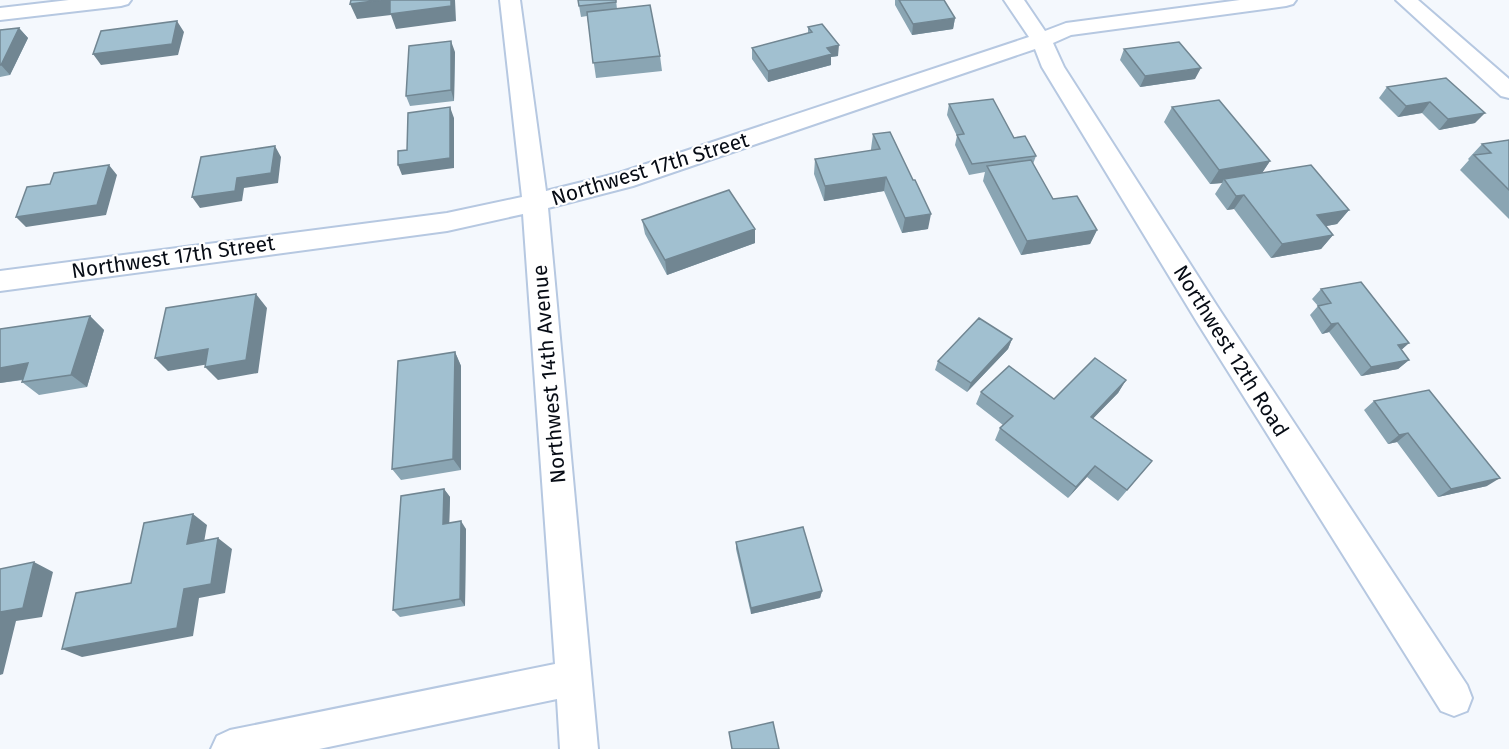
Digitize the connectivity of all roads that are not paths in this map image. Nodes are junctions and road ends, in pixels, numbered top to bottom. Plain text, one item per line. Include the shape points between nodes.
1 (121, 0) edge
2 (510, 0) edge
3 (1014, 0) edge
4 (1286, 0) edge
5 (1406, 0) edge
6 (0, 14) edge
7 (1041, 40) junction
8 (1509, 91) edge
9 (535, 203) junction
10 (0, 281) edge
11 (573, 678) junction
12 (1454, 699) dead end
13 (230, 749) edge
14 (579, 749) edge

1 - 6 street
2 - 9 street, Northwest 14th Avenue
3 - 7 street, Northwest 12th Road
4 - 7 street, Northwest 17th Street via 1066,29
5 - 8 street
7 - 9 street, Northwest 17th Street via 624,180
7 - 12 street, Northwest 12th Road via 1053,67 1170,255
9 - 10 street, Northwest 17th Street via 447,222
9 - 11 street, Northwest 14th Avenue
11 - 13 street
11 - 14 street, Northwest 14th Avenue

